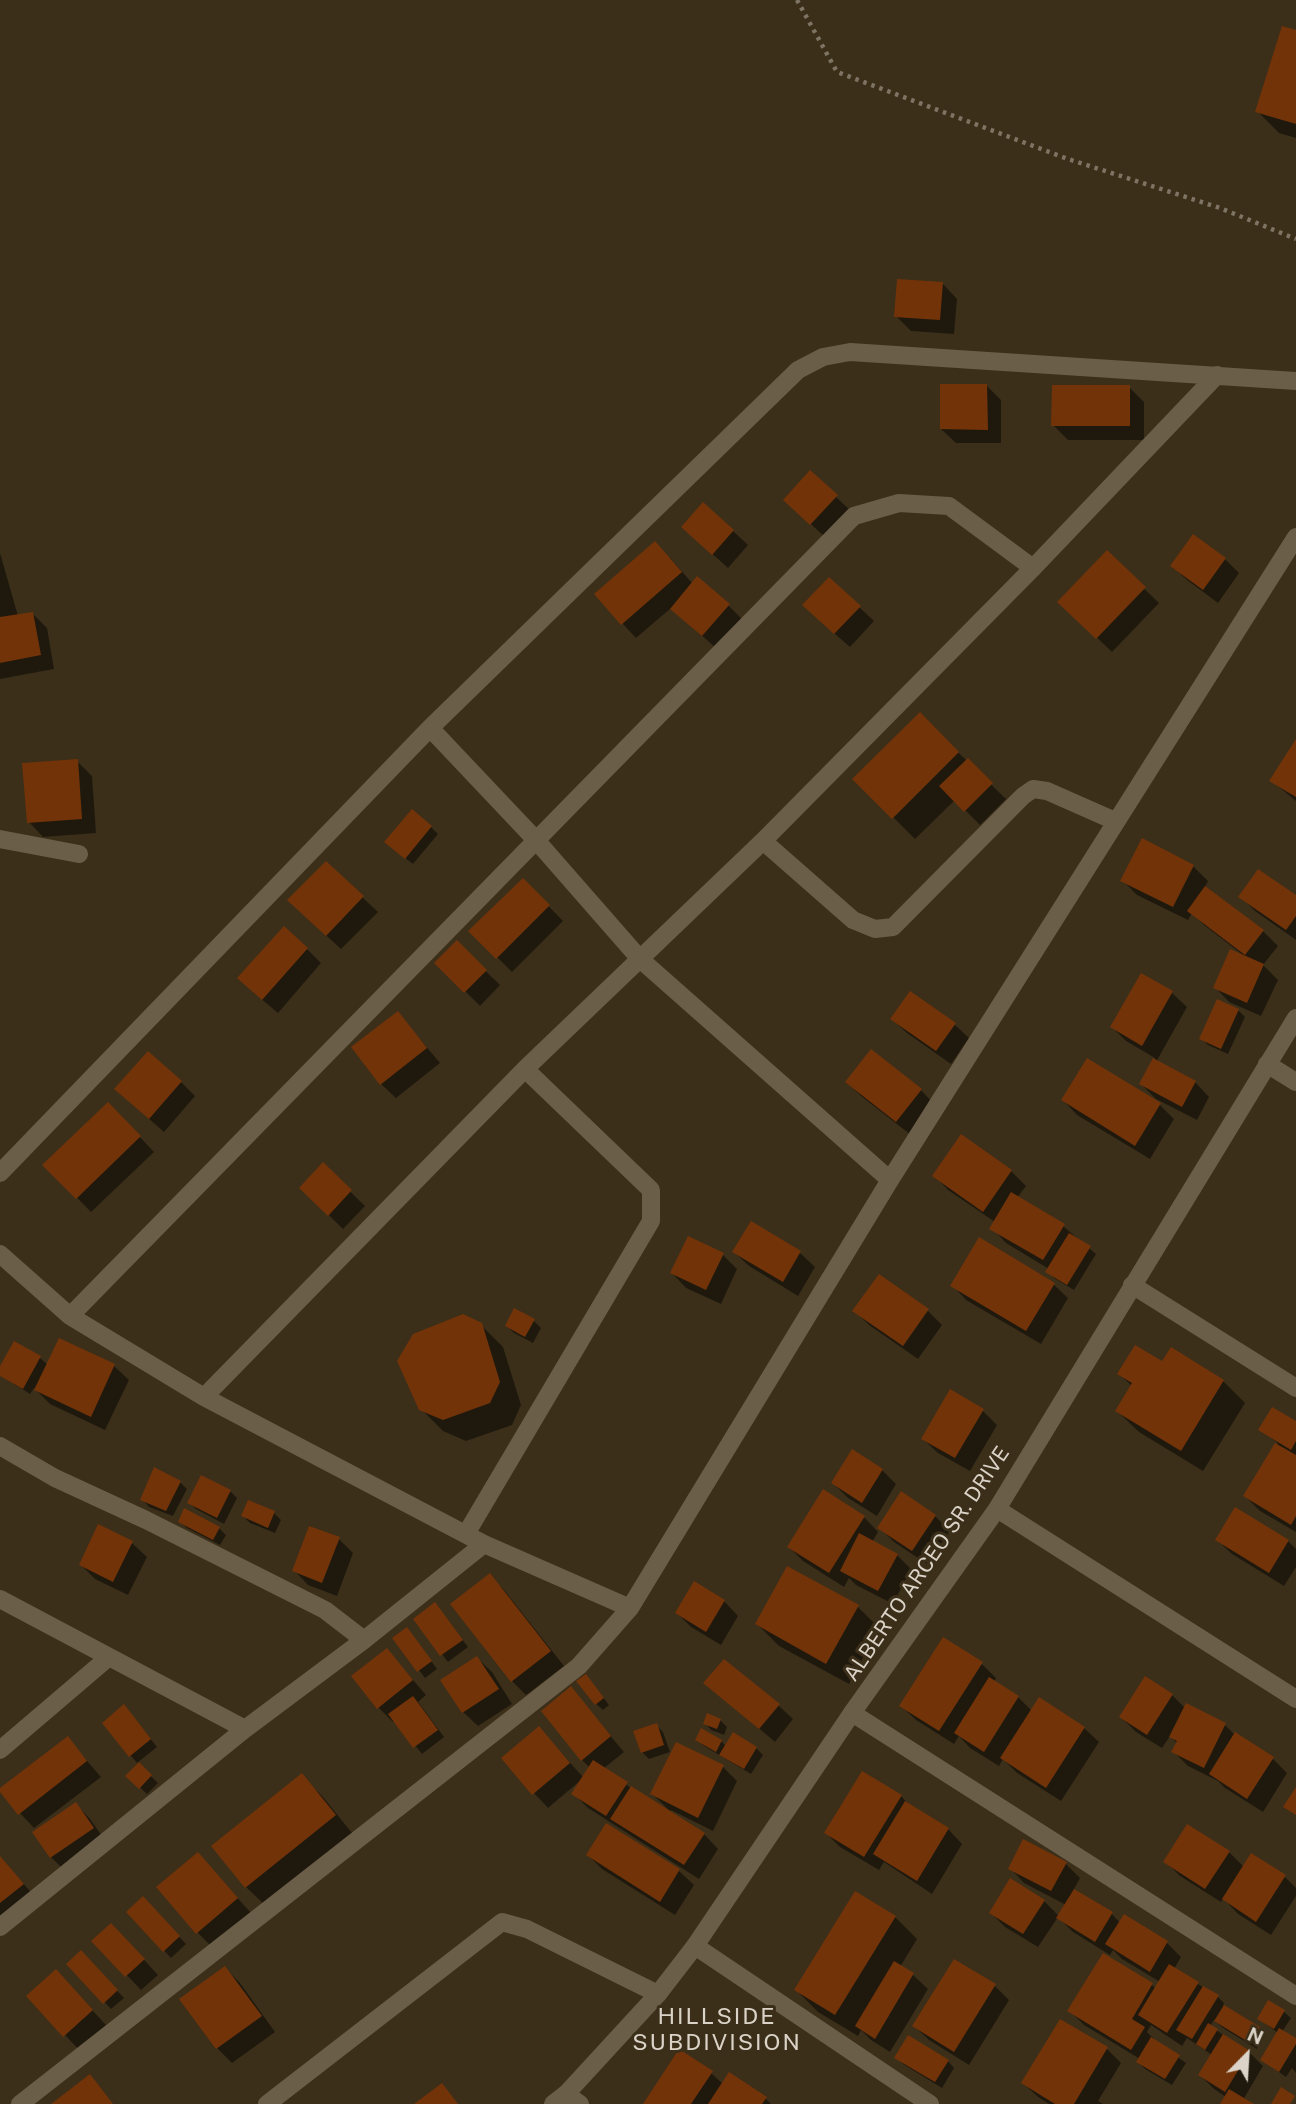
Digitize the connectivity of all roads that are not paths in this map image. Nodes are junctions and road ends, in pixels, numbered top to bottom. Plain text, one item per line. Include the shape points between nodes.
1 (1217, 375) junction
2 (1296, 381) edge
3 (1296, 537) edge
4 (1033, 568) junction
5 (430, 728) junction
6 (1115, 821) junction
7 (0, 839) edge
8 (535, 839) junction
9 (763, 841) junction
10 (79, 854) dead end
11 (640, 959) junction
12 (1296, 1018) edge
13 (1267, 1064) junction
14 (525, 1069) junction
15 (1296, 1082) edge
16 (0, 1173) edge
17 (890, 1180) junction
18 (0, 1254) edge
19 (1132, 1285) junction
20 (70, 1316) junction
21 (1296, 1388) edge
22 (204, 1397) junction
23 (0, 1446) edge
24 (997, 1509) junction
25 (466, 1534) junction
26 (484, 1544) junction
27 (0, 1599) edge
28 (630, 1608) junction
29 (363, 1640) junction
30 (109, 1657) junction
31 (1296, 1699) edge
32 (852, 1713) junction
33 (245, 1729) junction
34 (0, 1750) edge
35 (0, 1927) edge
36 (695, 1946) junction
37 (658, 1994) junction
38 (1296, 1996) edge
39 (566, 2101) edge
40 (20, 2104) edge
41 (267, 2104) edge
42 (930, 2104) edge

1 - 2 street
1 - 4 street
1 - 5 street via 850,352 823,357 798,370
3 - 6 street
4 - 8 street via 949,506 900,503 854,516
4 - 9 street
5 - 8 street
5 - 16 street
6 - 9 street via 1033,789 893,927 875,929 853,920
6 - 17 street
7 - 10 street
8 - 11 street
8 - 20 street
9 - 11 street
11 - 14 street
11 - 17 street
12 - 13 street, ALBERTO ARCEO SR. DRIVE
13 - 15 street
13 - 19 street, ALBERTO ARCEO SR. DRIVE
14 - 22 street
14 - 25 street via 651,1190 651,1221
17 - 28 street
18 - 20 street
19 - 21 street
19 - 24 street, ALBERTO ARCEO SR. DRIVE
20 - 22 street
22 - 25 street
23 - 29 street via 55,1478 325,1610
24 - 31 street
24 - 32 street, ALBERTO ARCEO SR. DRIVE
25 - 26 street
26 - 28 street
26 - 29 street
27 - 30 street
28 - 40 street via 579,1666
29 - 33 street
30 - 33 street
30 - 34 street
32 - 36 street, ALBERTO ARCEO SR. DRIVE
32 - 38 street
33 - 35 street
36 - 37 street, ALBERTO ARCEO SR. DRIVE
36 - 42 street
37 - 39 street, ALBERTO ARCEO SR. DRIVE
37 - 41 street via 527,1929 502,1922

